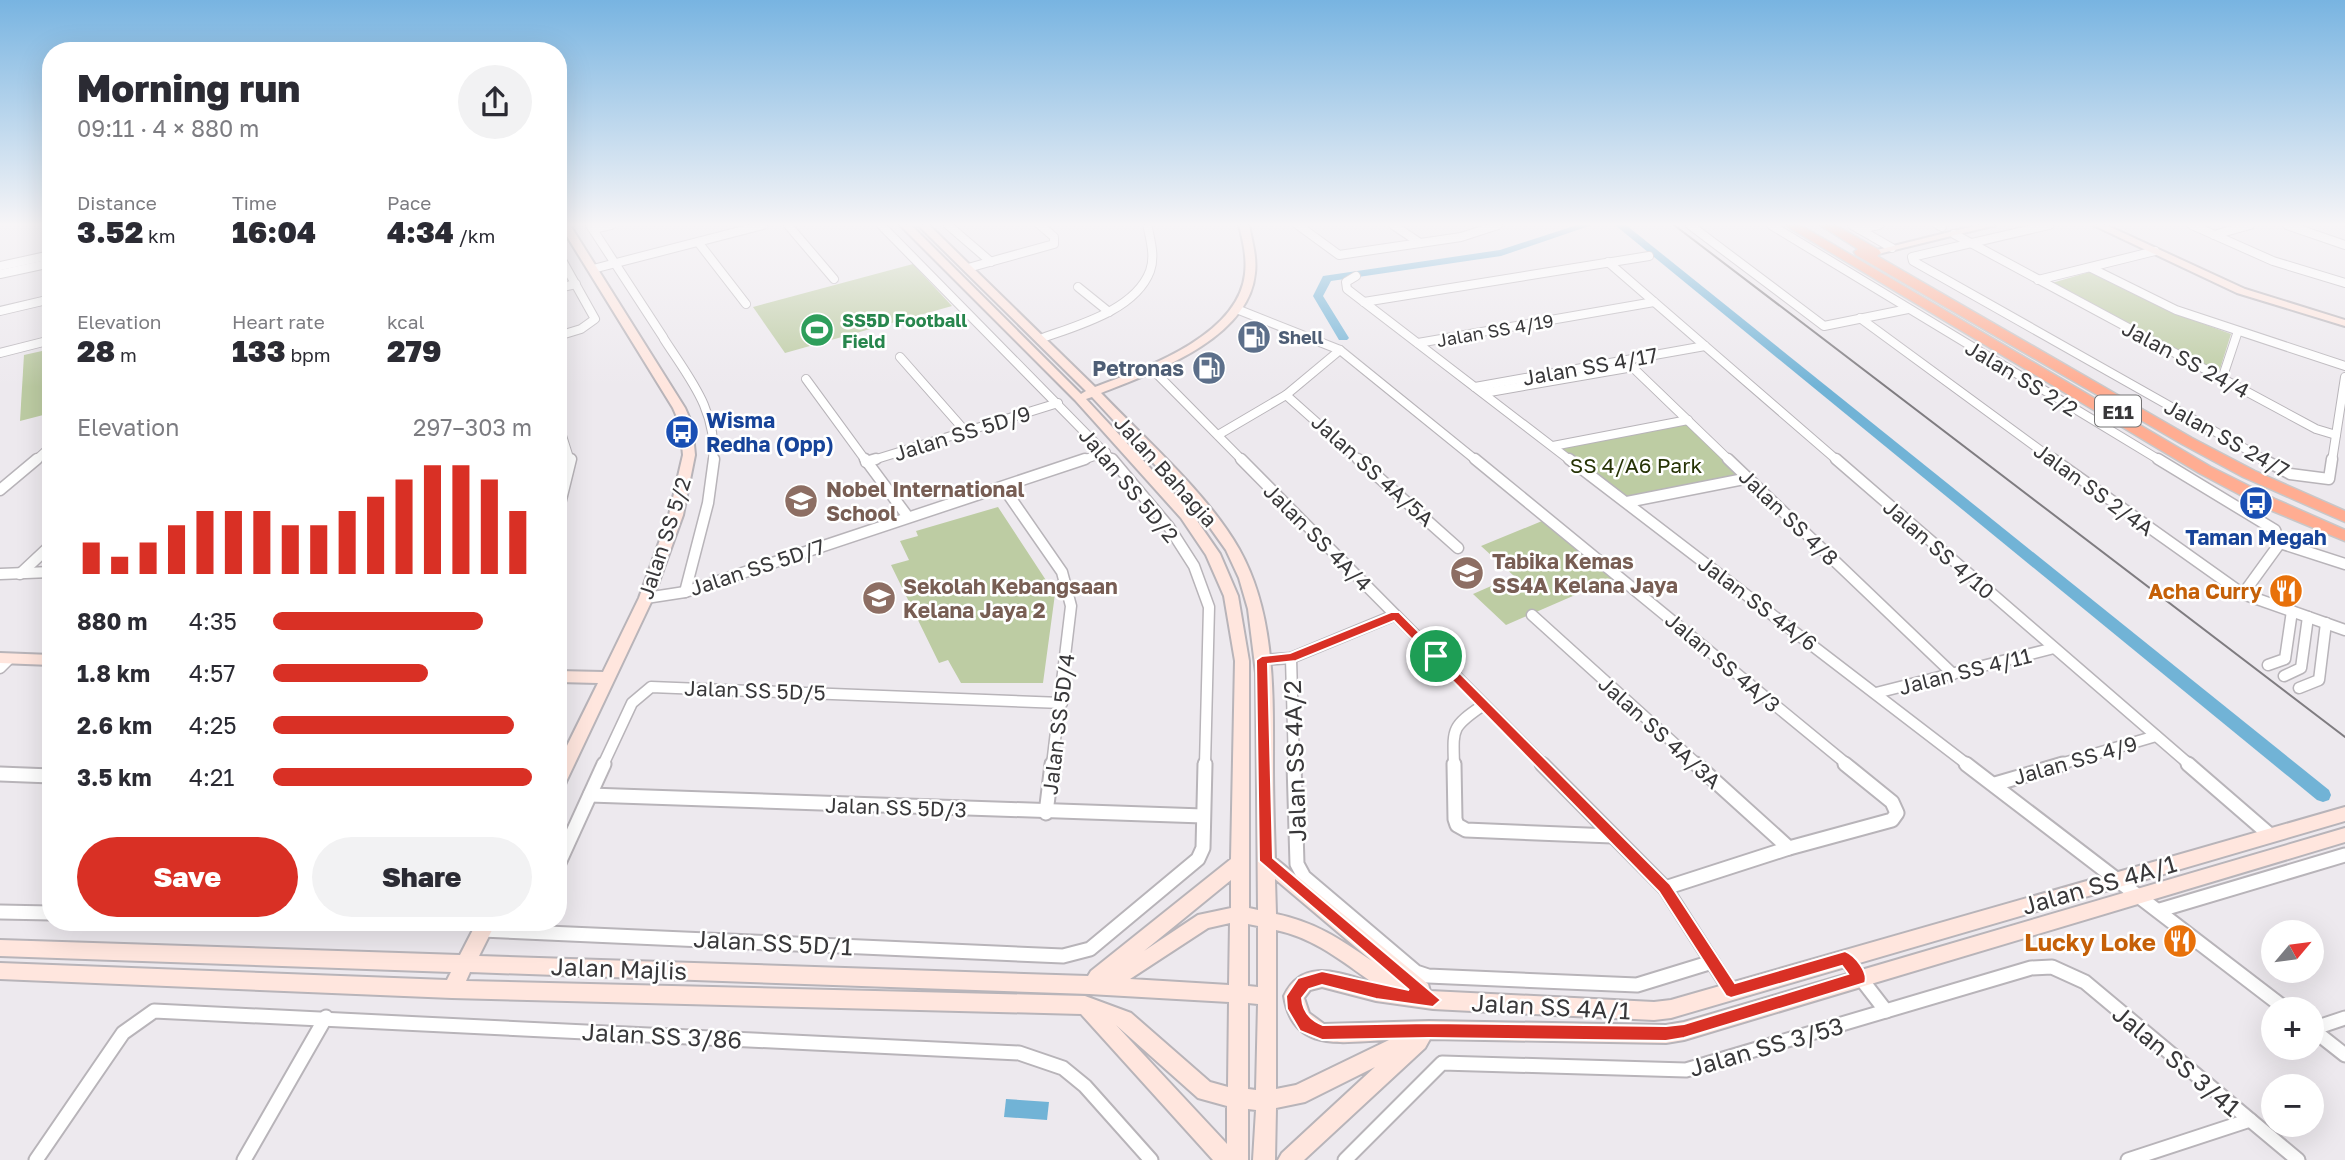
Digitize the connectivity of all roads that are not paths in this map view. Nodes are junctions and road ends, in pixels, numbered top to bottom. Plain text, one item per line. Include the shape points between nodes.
1 (573, 279) edge
2 (599, 279) edge
3 (626, 279) edge
4 (727, 279) edge
5 (935, 279) edge
6 (959, 279) edge
7 (979, 279) edge
8 (1146, 279) edge
9 (1249, 279) edge
10 (1351, 279) edge
11 (1503, 279) edge
12 (1628, 279) edge
13 (1762, 279) edge
14 (1859, 279) edge
15 (1882, 279) edge
16 (1928, 279) edge
17 (1945, 279) edge
18 (2038, 279) edge
19 (2114, 279) edge
20 (2215, 279) edge
21 (1903, 280) joint
22 (576, 284) junction
23 (567, 286) edge
24 (1078, 287) dead end
25 (42, 301) edge
26 (1364, 302) junction
27 (1654, 302) junction
28 (746, 304) dead end
29 (1908, 309) junction
30 (0, 310) edge
31 (1238, 310) junction
32 (1109, 312) junction
33 (1860, 318) junction
34 (2345, 323) edge
35 (2238, 331) junction
36 (567, 333) edge
37 (1040, 339) junction
38 (42, 342) edge
39 (1418, 343) junction
40 (1705, 346) junction
41 (1340, 350) junction
42 (0, 352) edge
43 (900, 357) dead end
44 (1629, 363) junction
45 (2345, 366) edge
46 (1151, 368) junction
47 (2345, 377) edge
48 (806, 379) dead end
49 (2222, 379) junction
50 (1480, 390) junction
51 (1094, 392) junction
52 (1286, 395) junction
53 (1079, 398) junction
54 (1058, 403) junction
55 (1688, 420) junction
56 (966, 432) junction
57 (1218, 435) junction
58 (2335, 438) junction
59 (2345, 445) edge
60 (1553, 446) junction
61 (567, 447) edge
62 (1106, 452) junction
63 (42, 454) edge
64 (866, 462) junction
65 (567, 474) edge
66 (1749, 478) junction
67 (1003, 487) junction
68 (0, 490) edge
69 (1627, 502) junction
70 (2345, 507) edge
71 (908, 517) junction
72 (2345, 517) edge
73 (2345, 525) edge
74 (2345, 536) edge
75 (2280, 543) junction
76 (1458, 548) dead end
77 (42, 553) edge
78 (2345, 565) edge
79 (42, 573) edge
80 (0, 574) edge
81 (20, 574) junction
82 (685, 592) junction
83 (2243, 594) junction
84 (646, 598) junction
85 (2292, 611) junction
86 (1395, 615) junction
87 (1532, 615) dead end
88 (2308, 617) junction
89 (2326, 623) junction
90 (2345, 630) edge
91 (2054, 648) junction
92 (1291, 658) junction
93 (42, 660) edge
94 (1262, 660) junction
95 (3, 662) edge
96 (2268, 665) dead end
97 (1953, 674) junction
98 (567, 676) edge
99 (2284, 676) dead end
100 (609, 678) junction
101 (2299, 688) dead end
102 (1877, 693) junction
103 (1062, 703) junction
104 (1482, 706) junction
105 (2156, 736) junction
106 (567, 764) edge
107 (0, 775) edge
108 (42, 776) edge
109 (1995, 784) junction
110 (590, 795) junction
111 (1046, 813) junction
112 (2345, 814) edge
113 (1203, 816) junction
114 (2270, 835) junction
115 (2345, 835) edge
116 (1612, 836) junction
117 (567, 845) edge
118 (1789, 848) junction
119 (2345, 855) edge
120 (1266, 861) junction
121 (1240, 862) junction
122 (2118, 878) junction
123 (1665, 888) junction
124 (2139, 894) junction
125 (2160, 911) junction
126 (0, 912) edge
127 (42, 913) edge
128 (1238, 914) junction
129 (1267, 919) junction
130 (567, 928) edge
131 (482, 931) edge
132 (0, 948) edge
133 (1063, 956) joint
134 (1845, 958) junction
135 (1712, 962) junction
136 (467, 963) junction
137 (2052, 967) joint
138 (0, 971) edge
139 (1860, 978) junction
140 (453, 989) junction
141 (1731, 991) junction
142 (1238, 994) junction
143 (1087, 995) junction
144 (1268, 996) junction
145 (2270, 997) edge
146 (1433, 1000) junction
147 (1886, 1012) junction
148 (326, 1017) junction
149 (2345, 1018) edge
150 (2324, 1025) edge
151 (1429, 1030) junction
152 (2324, 1038) edge
153 (2345, 1055) edge
154 (1238, 1099) junction
155 (1267, 1100) junction
156 (2250, 1120) junction
157 (36, 1160) edge
158 (244, 1160) edge
159 (1152, 1160) edge
160 (1227, 1160) edge
161 (1237, 1160) edge
162 (1264, 1160) edge
163 (1289, 1160) edge
164 (1345, 1160) edge
165 (2128, 1160) edge
166 (2298, 1160) edge

1 - 22 street
2 - 84 main road, Jalan SS 5/2 via 686,424 689,455 676,515
3 - 82 street via 709,411 712,435 706,502
4 - 28 street
5 - 54 street, Jalan SS 5D/2
6 - 53 main road, Jalan Bahagia
7 - 37 main road, Jalan Bahagia
8 - 32 street
9 - 31 main road
10 - 26 street, Jalan SS 4A/6 via 1346,282 1348,289
11 - 26 street
12 - 27 street, Jalan SS 4/10
13 - 33 street via 1824,326
14 - 29 street, Jalan SS 2/2
15 - 74 highway via 2205,470
16 - 70 highway via 2203,441
17 - 58 street, Jalan SS 24/7 via 2290,474 2329,480
18 - 49 street, Jalan SS 24/4
19 - 35 street via 2176,310
20 - 34 main road
21 - 72 highway, E11 via 2187,441
21 - 73 highway, E11 via 2175,444 2238,478
22 - 23 street
22 - 36 street via 595,319
24 - 32 street
25 - 30 street
26 - 39 street, Jalan SS 4A/6
27 - 39 street, Jalan SS 4/19
27 - 40 street, Jalan SS 4/10
29 - 33 street
29 - 75 street, Jalan SS 2/2 via 2275,530
31 - 41 street, Jalan SS 4A/3
31 - 46 main road via 1210,338
32 - 37 street
33 - 83 street, Jalan SS 2/4A
35 - 45 street
35 - 49 street
37 - 51 main road, Jalan Bahagia
38 - 42 street
39 - 50 street, Jalan SS 4A/6
40 - 44 street, Jalan SS 4/17
40 - 91 street, Jalan SS 4/10
41 - 52 street
41 - 118 street, Jalan SS 4A/3 via 1892,803 1897,813 1892,820
43 - 56 street
44 - 50 street, Jalan SS 4/17
44 - 55 street, Jalan SS 4/8
46 - 51 main road
46 - 57 street, Jalan SS 4A/4
47 - 58 street, Jalan SS 24/7
48 - 64 street
49 - 58 street, Jalan SS 24/4
50 - 60 street, Jalan SS 4A/6
51 - 53 main road
51 - 94 main road, Jalan Bahagia via 1205,510 1233,550 1252,594
52 - 57 street
52 - 76 street, Jalan SS 4A/5A
53 - 121 main road, Jalan Bahagia via 1186,515 1213,554 1231,596 1242,661
54 - 56 street, Jalan SS 5D/9
54 - 62 street, Jalan SS 5D/2
55 - 60 street
55 - 66 street, Jalan SS 4/8
56 - 64 street, Jalan SS 5D/9
57 - 86 street, Jalan SS 4A/4
58 - 59 street, Jalan SS 24/4
60 - 69 street, Jalan SS 4A/6
61 - 65 street via 571,457
62 - 67 street, Jalan SS 5D/7
62 - 113 street, Jalan SS 5D/2 via 1169,527 1194,566 1209,607
63 - 68 street
64 - 71 street
66 - 69 street
66 - 97 street, Jalan SS 4/8
67 - 71 street, Jalan SS 5D/7
67 - 103 street, Jalan SS 5D/4 via 1062,572 1069,590
69 - 102 street, Jalan SS 4A/6
71 - 82 street, Jalan SS 5D/7
75 - 78 street, Jalan SS 2/2
75 - 83 street
77 - 81 street
79 - 81 street
80 - 81 street
82 - 84 street, Jalan SS 5D/7
83 - 85 street, Jalan SS 2/4A
84 - 100 main road, Jalan SS 5/2
85 - 88 street, Jalan SS 2/4A
85 - 96 street via 2285,659
86 - 92 street, Jalan SS 4A/2
86 - 104 street, Jalan SS 4A/4
87 - 118 street, Jalan SS 4A/3A
88 - 89 street, Jalan SS 2/4A
88 - 99 street via 2301,668
89 - 90 street, Jalan SS 2/4A
89 - 101 street via 2319,680
91 - 97 street, Jalan SS 4/11
91 - 105 street, Jalan SS 4/10
92 - 94 street, Jalan SS 4A/2
92 - 135 street, Jalan SS 4A/2 via 1297,864 1304,877 1416,972 1637,985
93 - 95 main road
94 - 120 main road, Jalan Bahagia
97 - 102 street, Jalan SS 4/11
98 - 100 main road
100 - 106 main road, Jalan SS 5/2
102 - 109 street, Jalan SS 4A/6
103 - 110 street, Jalan SS 5D/5 via 651,687 632,703
103 - 111 street, Jalan SS 5D/4
104 - 116 street, Jalan SS 4A/4
104 - 116 street via 1453,731 1457,825 1466,830
105 - 109 street, Jalan SS 4/9
105 - 114 street, Jalan SS 4/10
107 - 108 street
109 - 122 street, Jalan SS 4A/6
110 - 111 street, Jalan SS 5D/3
110 - 117 street, Jalan SS 5D/5
111 - 113 street, Jalan SS 5D/3
112 - 114 main road, Jalan SS 4A/1
113 - 133 street, Jalan SS 5D/2 via 1203,848 1198,859 1090,949
114 - 122 main road, Jalan SS 4A/1
115 - 124 main road, Jalan SS 4A/1
116 - 123 street, Jalan SS 4A/4
118 - 123 street, Jalan SS 4A/3
119 - 125 street
120 - 129 main road, Jalan Bahagia
120 - 146 main road
121 - 128 main road, Jalan Bahagia
121 - 143 main road
122 - 124 street, Jalan SS 4A/6
122 - 134 main road, Jalan SS 4A/1
123 - 135 street, Jalan SS 4A/4
124 - 125 street, Jalan SS 4A/6
124 - 139 main road, Jalan SS 4A/1
125 - 145 street, Jalan SS 4A/6
126 - 127 street
128 - 129 main road
128 - 142 main road, Jalan Bahagia
128 - 143 main road via 1204,921
129 - 144 main road, Jalan Bahagia
129 - 146 main road via 1324,938 1382,978
130 - 133 street, Jalan SS 5D/1
131 - 136 main road
132 - 136 main road, Jalan Majlis
134 - 139 street
134 - 141 main road, Jalan SS 4A/1
135 - 141 street, Jalan SS 4A/4
136 - 140 main road
136 - 143 main road, Jalan Majlis
137 - 147 street, Jalan SS 3/53 via 2031,968
137 - 156 street, Jalan SS 3/41 via 2085,982
138 - 140 main road, Jalan Majlis
139 - 147 street
139 - 151 main road, Jalan SS 4A/1 via 1666,1034
140 - 143 main road, Jalan Majlis
141 - 146 main road, Jalan SS 4A/1 via 1654,1011
142 - 143 main road, Jalan Majlis
142 - 144 main road, Jalan Majlis
142 - 154 main road, Jalan Bahagia
143 - 154 main road via 1124,1019 1205,1091
143 - 160 main road
144 - 155 main road, Jalan Bahagia
146 - 151 main road, Jalan SS 4A/1 via 1322,978 1304,983 1294,996 1295,1009 1306,1025 1322,1033
147 - 164 street, Jalan SS 3/53 via 1686,1070 1442,1063
148 - 157 street, Jalan SS 3/86 via 154,1011 123,1033
148 - 158 street
148 - 159 street, Jalan SS 3/86 via 1019,1053 1063,1068
149 - 150 street
151 - 155 main road via 1298,1095
151 - 163 main road
152 - 153 street
154 - 155 main road
154 - 161 main road, Jalan Bahagia
155 - 162 main road, Jalan Bahagia
156 - 165 street
156 - 166 street, Jalan SS 3/41

